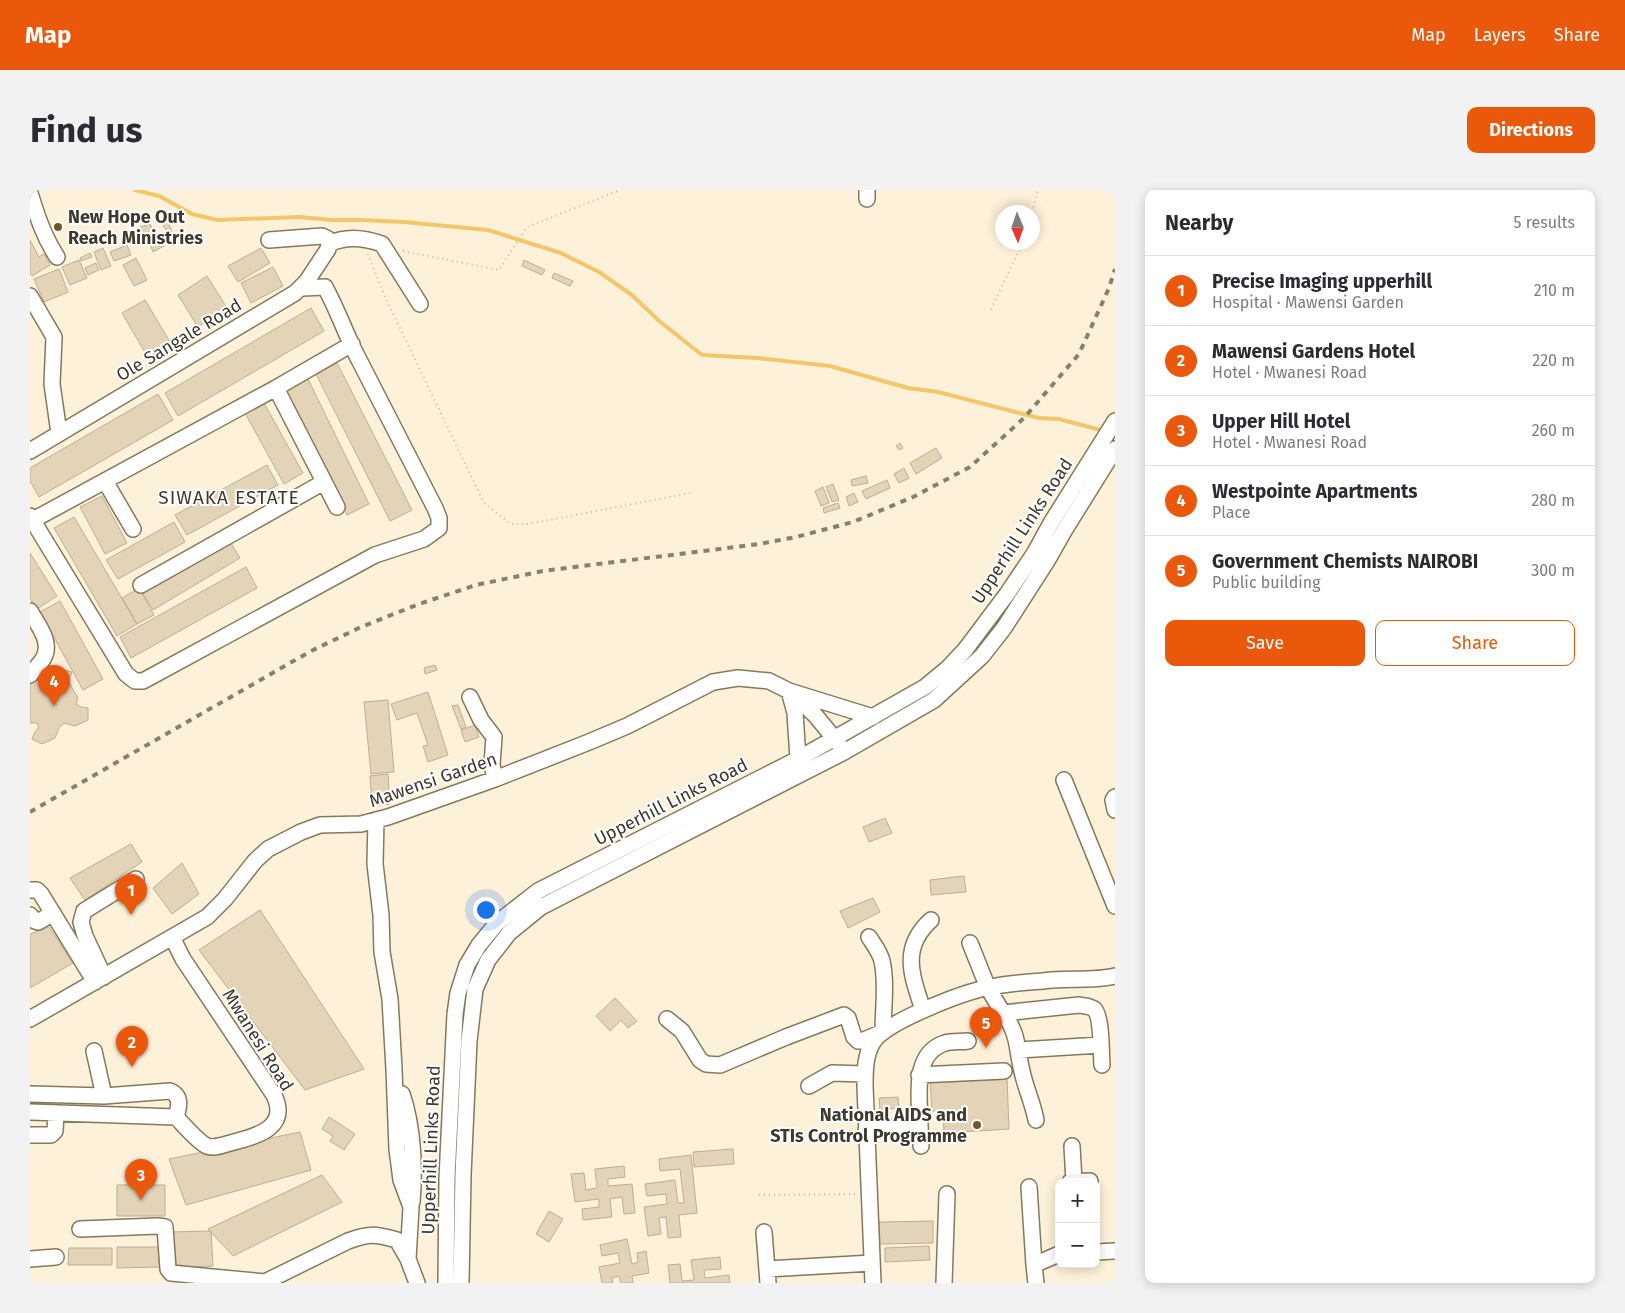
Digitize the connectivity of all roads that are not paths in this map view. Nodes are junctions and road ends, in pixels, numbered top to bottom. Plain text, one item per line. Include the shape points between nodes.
1 (30, 191) edge
2 (269, 240) dead end
3 (328, 244) junction
4 (57, 257) dead end
5 (302, 288) junction
6 (30, 296) edge
7 (420, 304) dead end
8 (352, 344) junction
9 (276, 388) junction
10 (1114, 422) edge
11 (59, 433) junction
12 (31, 446) edge
13 (1110, 448) edge
14 (105, 481) junction
15 (324, 482) junction
16 (337, 506) dead end
17 (32, 518) edge
18 (133, 529) dead end
19 (141, 585) dead end
20 (30, 611) edge
21 (30, 675) edge
22 (789, 691) junction
23 (470, 697) dead end
24 (873, 717) junction
25 (835, 738) junction
26 (844, 752) junction
27 (801, 766) junction
28 (495, 779) junction
29 (1064, 780) dead end
30 (1115, 797) edge
31 (1115, 810) edge
32 (376, 820) junction
33 (1109, 876) edge
34 (136, 879) dead end
35 (30, 890) edge
36 (1115, 906) edge
37 (53, 914) junction
38 (30, 915) edge
39 (931, 920) dead end
40 (172, 937) junction
41 (869, 937) dead end
42 (970, 943) dead end
43 (1115, 976) edge
44 (99, 979) junction
45 (988, 988) junction
46 (923, 1010) junction
47 (1003, 1013) junction
48 (30, 1019) edge
49 (666, 1019) dead end
50 (883, 1032) junction
51 (968, 1041) dead end
52 (1100, 1045) junction
53 (1019, 1050) junction
54 (94, 1051) dead end
55 (1102, 1065) dead end
56 (1004, 1072) dead end
57 (865, 1074) junction
58 (919, 1075) junction
59 (809, 1086) dead end
60 (30, 1094) edge
61 (104, 1096) junction
62 (30, 1112) edge
63 (56, 1112) junction
64 (176, 1116) junction
65 (1036, 1120) dead end
66 (920, 1125) junction
67 (866, 1130) junction
68 (30, 1135) edge
69 (921, 1146) dead end
70 (1072, 1146) dead end
71 (1072, 1178) edge
72 (1029, 1187) dead end
73 (947, 1194) dead end
74 (80, 1229) dead end
75 (764, 1232) dead end
76 (1100, 1252) edge
77 (1115, 1252) edge
78 (1055, 1256) edge
79 (56, 1257) dead end
80 (30, 1259) edge
81 (408, 1259) junction
82 (872, 1263) junction
83 (1034, 1265) junction
84 (767, 1276) edge
85 (264, 1282) edge
86 (416, 1283) edge
87 (446, 1283) edge
88 (461, 1283) edge
89 (873, 1283) edge
90 (944, 1283) edge
91 (1036, 1283) edge

1 - 4 street via 40,225
2 - 3 street via 322,236 328,239
3 - 5 street, Ole Sangale Road via 328,249
3 - 7 street via 339,239 371,240 382,244
5 - 8 street via 325,287
5 - 11 street, Ole Sangale Road
6 - 11 street via 54,337 52,384
8 - 9 street
8 - 17 street via 439,518 439,528 424,539 375,555 142,681 136,681 126,674
9 - 14 street
9 - 15 street
10 - 13 street
11 - 12 street, Ole Sangale Road
13 - 24 street, Upperhill Links Road via 1056,515 1034,554 965,650 925,687
13 - 26 street, Upperhill Links Road via 1048,561 982,656 934,700
14 - 17 street
14 - 18 street
15 - 16 street
15 - 19 street
20 - 21 street via 46,644 44,658
22 - 24 street
22 - 25 street
22 - 27 street
22 - 28 street, Mawensi Garden via 769,681 754,679 713,682 627,726
23 - 28 street via 494,737 492,765
24 - 25 street, Upperhill Links Road
25 - 26 street
25 - 27 street, Upperhill Links Road
26 - 27 street, Upperhill Links Road
27 - 87 street, Upperhill Links Road via 538,891 497,923 479,945 467,965 455,1014 446,1178
27 - 88 street, Upperhill Links Road via 541,907 509,932 488,960 475,989 469,1041
28 - 32 street, Mawensi Garden
29 - 33 street
30 - 31 street
32 - 40 street, Mawensi Garden via 361,824 320,825 268,849 207,917
32 - 81 street via 375,864 382,952 390,999 397,1149 401,1180 411,1207
33 - 36 street
34 - 44 street via 84,911 81,922
35 - 37 street via 37,890
37 - 38 street via 38,922
37 - 44 street
39 - 46 street via 921,929 913,945 910,962
40 - 44 street, Mawensi Garden
40 - 64 street, Mwanesi Road via 278,1106 273,1124 267,1131 215,1147 204,1144
41 - 50 street via 882,961
42 - 45 street
43 - 45 street via 1044,980
44 - 48 street, Mawensi Garden
45 - 46 street
45 - 47 street
46 - 50 street
47 - 52 street via 1088,1006 1098,1013
47 - 53 street via 1012,1024
49 - 50 street via 682,1031 700,1060 711,1065 720,1065 844,1015 858,1041
50 - 57 street via 869,1050
51 - 58 street via 945,1043 934,1048
52 - 53 street
52 - 55 street
53 - 65 street via 1022,1074
54 - 61 street
56 - 58 street
57 - 59 street via 832,1073
57 - 67 street
58 - 66 street
60 - 61 street
61 - 64 street via 170,1091 178,1099
62 - 63 street
63 - 64 street
63 - 68 street via 55,1131 51,1135
66 - 67 street
66 - 69 street
67 - 82 street
70 - 71 street
72 - 83 street
73 - 90 street
74 - 85 street via 165,1227 168,1269 171,1272
75 - 84 street
76 - 77 street
78 - 83 street
79 - 80 street
81 - 85 street via 397,1240 377,1234 363,1236
81 - 86 street
82 - 84 street
82 - 89 street
83 - 91 street

